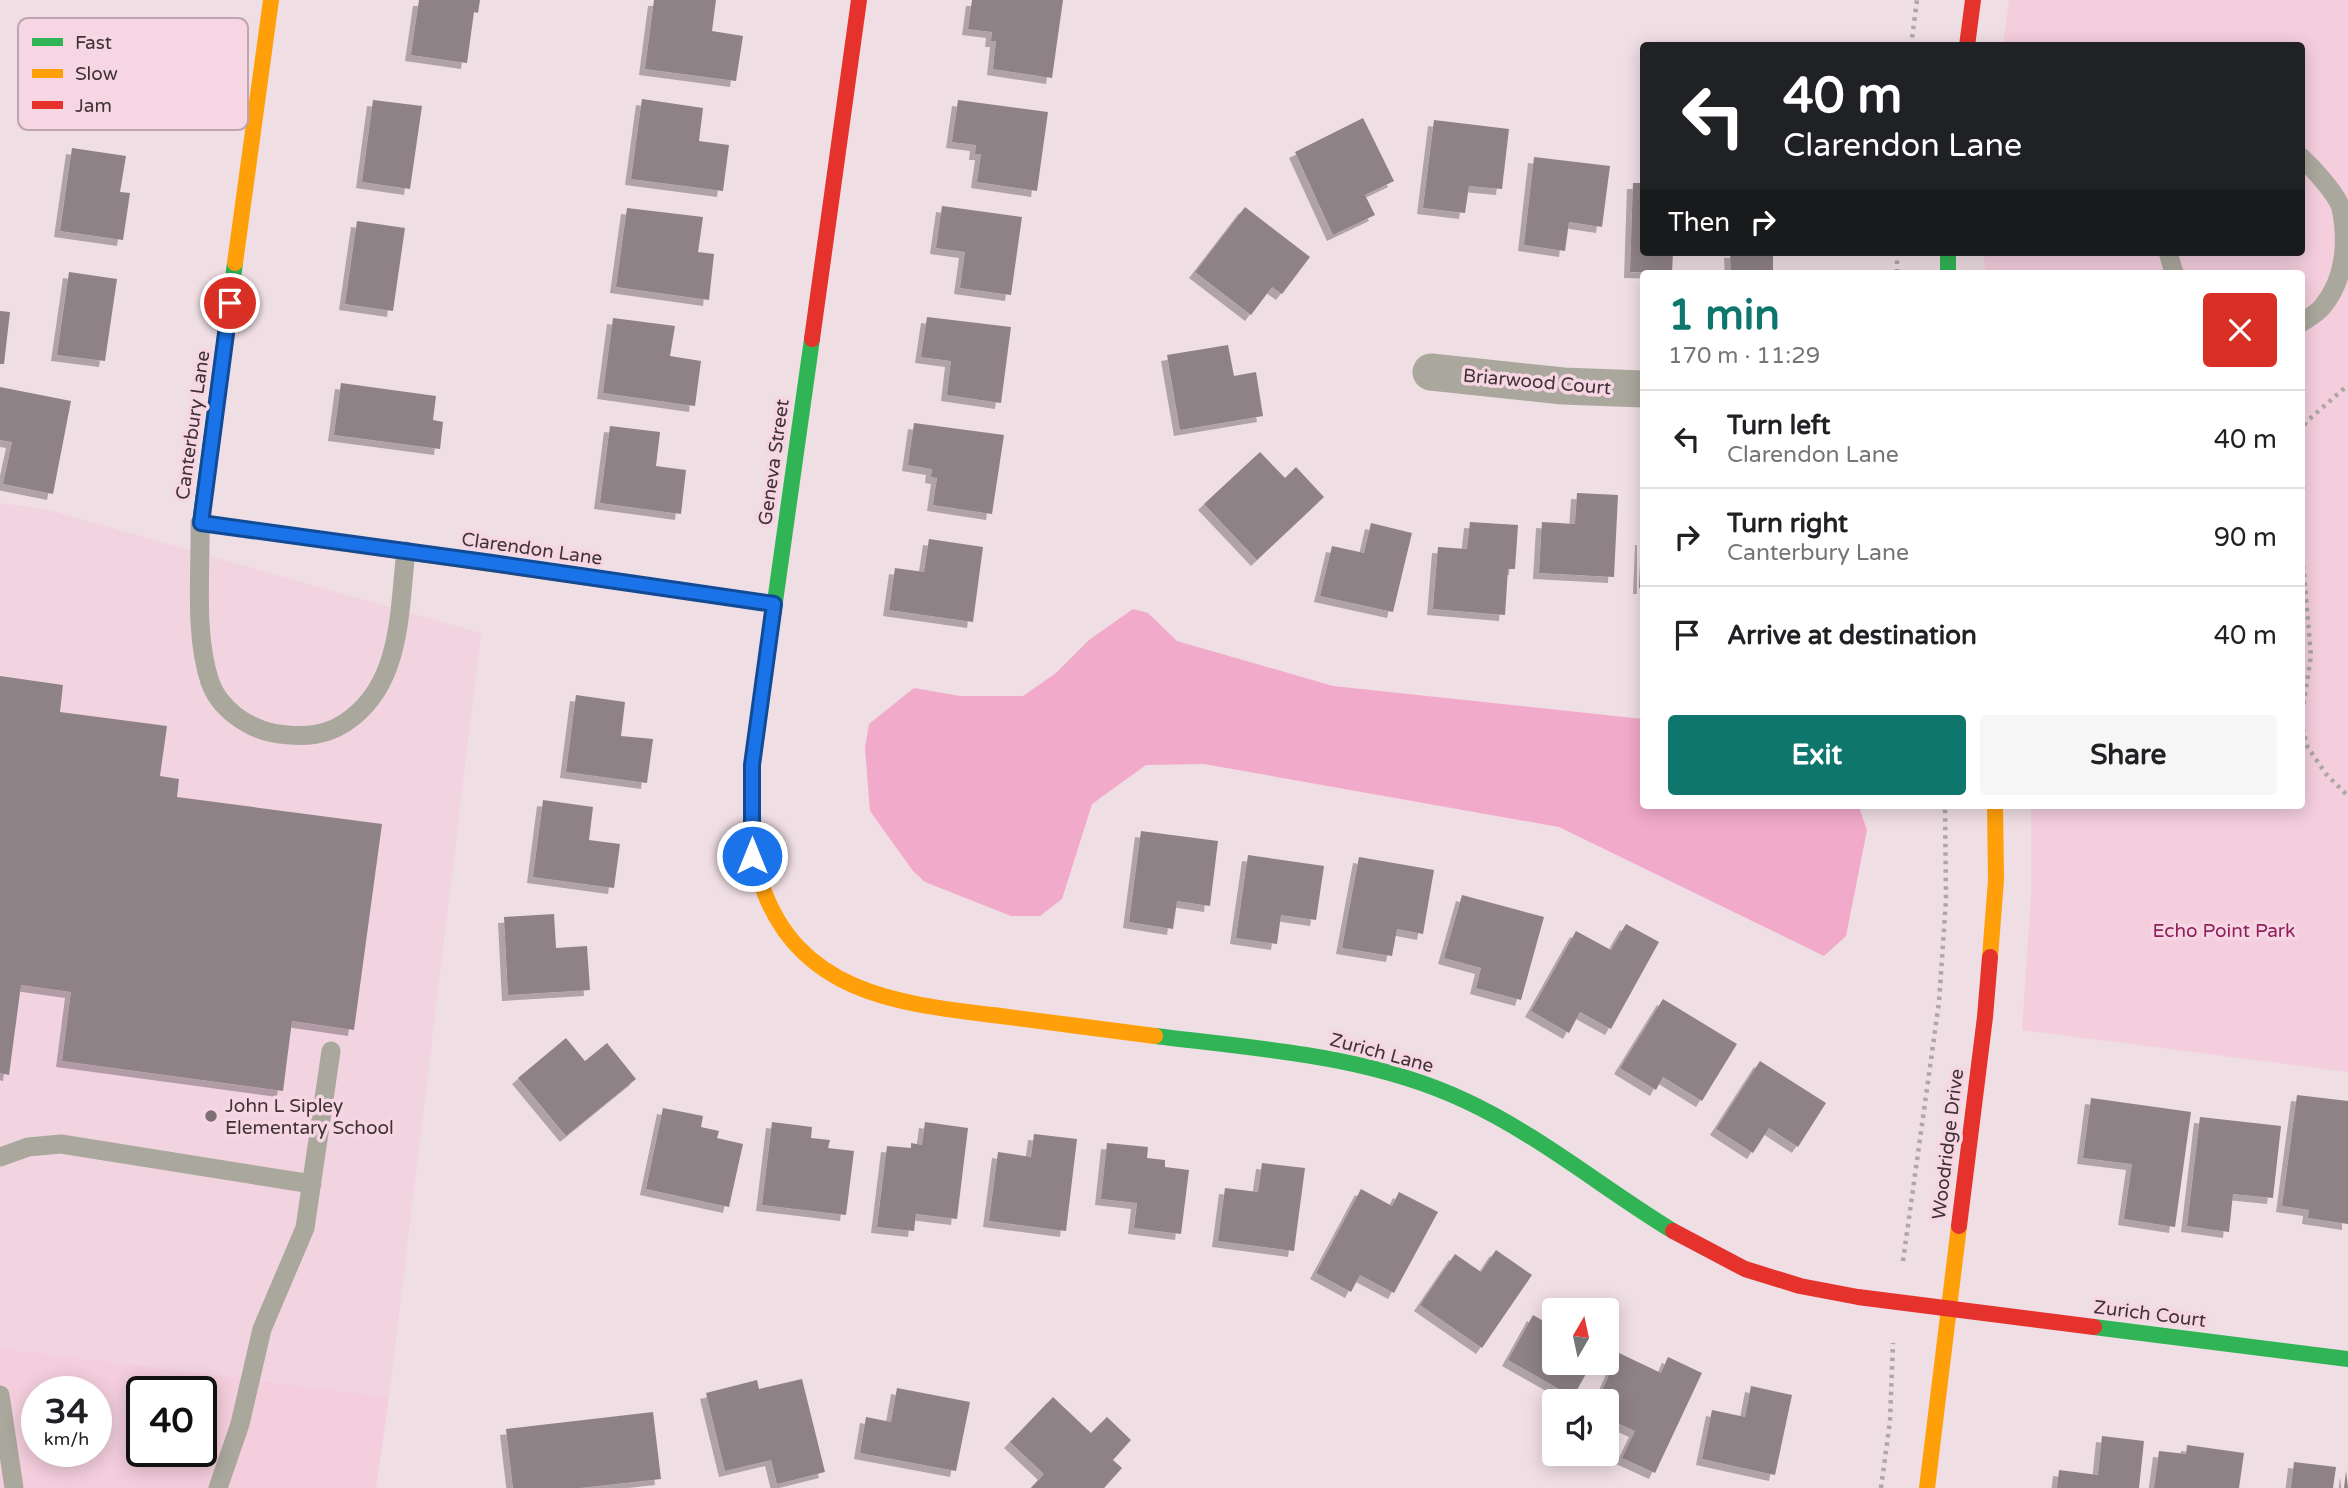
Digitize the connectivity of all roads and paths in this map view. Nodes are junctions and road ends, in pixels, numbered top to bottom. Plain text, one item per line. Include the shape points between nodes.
1 (271, 0) edge
2 (859, 0) edge
3 (1917, 0) edge
4 (1973, 0) edge
5 (1912, 42) edge
6 (1968, 42) edge
7 (2305, 161) edge
8 (2305, 320) edge
9 (1431, 372) dead end
10 (2348, 385) edge
11 (1640, 388) edge
12 (2305, 424) edge
13 (201, 523) junction
14 (406, 551) junction
15 (2305, 586) edge
16 (774, 604) junction
17 (2305, 694) edge
18 (2305, 738) edge
19 (2348, 796) edge
20 (1945, 809) edge
21 (1995, 809) edge
22 (781, 925) joint
23 (331, 1051) dead end
24 (0, 1157) edge
25 (312, 1184) junction
26 (1905, 1245) dead end
27 (1948, 1308) junction
28 (1891, 1358) dead end
29 (2348, 1359) edge
30 (0, 1395) edge
31 (14, 1488) edge
32 (218, 1488) edge
33 (1881, 1488) edge
34 (1927, 1488) edge

1 - 13 street, Canterbury Lane
2 - 16 street, Geneva Street
3 - 5 path
4 - 6 street
7 - 8 lane via 2341,206 2347,242 2341,275 2322,308
9 - 11 street, Briarwood Court via 1563,386
10 - 12 path
13 - 14 street, Clarendon Lane
13 - 14 lane via 201,647 211,685 230,712 259,730 292,736 321,735 344,725 366,707 382,685 393,652
14 - 16 street, Clarendon Lane
15 - 17 path via 2311,656
16 - 22 street, Geneva Street via 752,765 752,856
18 - 19 path via 2326,774
20 - 26 path via 1946,900 1939,1002
21 - 27 street, Woodridge Drive via 1996,880 1985,1017
22 - 27 street, Zurich Lane via 809,958 846,984 887,999 1293,1053 1357,1063 1416,1080 1515,1128 1668,1230 1748,1271 1806,1287
23 - 25 lane
24 - 25 lane via 28,1147 61,1144
25 - 32 lane via 305,1228 262,1329 240,1424
27 - 29 street, Zurich Court
27 - 34 street, Woodridge Drive
28 - 33 path via 1890,1421
30 - 31 lane

